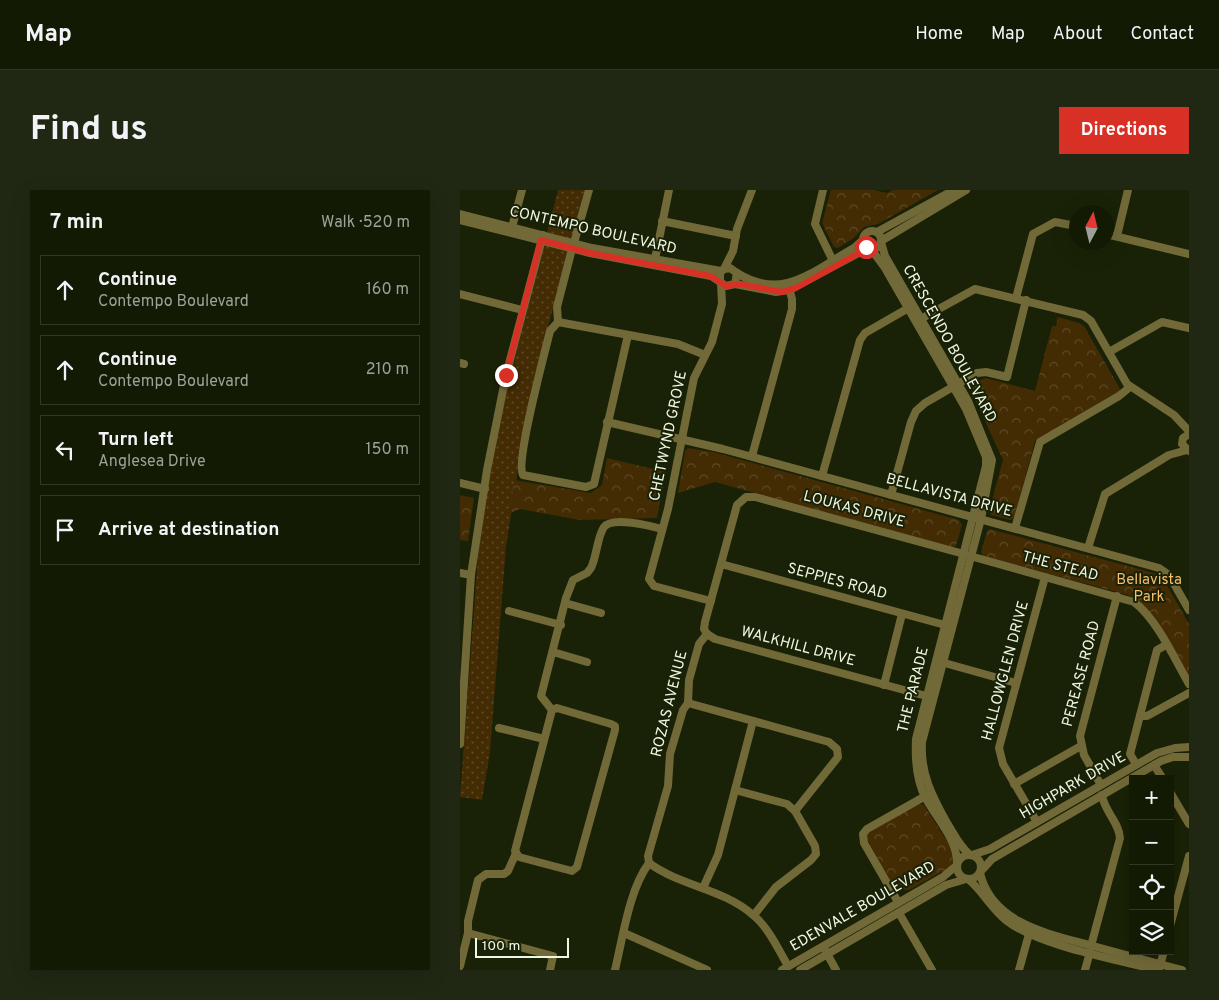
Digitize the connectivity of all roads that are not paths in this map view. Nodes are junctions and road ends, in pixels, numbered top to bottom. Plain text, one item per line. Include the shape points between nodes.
1 (522, 190) edge
2 (588, 190) edge
3 (669, 190) edge
4 (752, 190) edge
5 (823, 190) edge
6 (954, 190) edge
7 (966, 190) edge
8 (1128, 190) edge
9 (460, 214) edge
10 (460, 220) edge
11 (662, 221) junction
12 (1069, 225) edge
13 (512, 227) junction
14 (876, 232) junction
15 (736, 236) junction
16 (1116, 236) joint
17 (542, 237) junction
18 (863, 240) junction
19 (881, 241) junction
20 (573, 246) junction
21 (869, 249) junction
22 (732, 252) junction
23 (1189, 254) edge
24 (834, 262) junction
25 (654, 263) junction
26 (722, 270) junction
27 (736, 272) junction
28 (721, 282) junction
29 (733, 284) junction
30 (789, 287) junction
31 (460, 294) edge
32 (1016, 298) junction
33 (1026, 300) junction
34 (722, 304) junction
35 (910, 307) junction
36 (522, 310) junction
37 (918, 320) junction
38 (558, 322) junction
39 (1189, 328) edge
40 (628, 335) junction
41 (1109, 352) junction
42 (705, 354) junction
43 (956, 385) junction
44 (1130, 387) junction
45 (607, 422) junction
46 (1186, 436) edge
47 (680, 440) junction
48 (1188, 451) edge
49 (1169, 455) junction
50 (752, 456) junction
51 (822, 476) junction
52 (460, 483) edge
53 (485, 488) junction
54 (891, 495) junction
55 (738, 503) joint
56 (977, 518) junction
57 (1015, 528) junction
58 (662, 529) junction
59 (1088, 548) junction
60 (967, 555) junction
61 (721, 564) junction
62 (460, 573) edge
63 (471, 575) junction
64 (1045, 577) junction
65 (1117, 596) junction
66 (711, 601) junction
67 (565, 603) junction
68 (460, 607) edge
69 (469, 609) junction
70 (1189, 610) edge
71 (509, 611) dead end
72 (601, 613) dead end
73 (902, 614) junction
74 (560, 625) junction
75 (945, 625) junction
76 (707, 634) junction
77 (1166, 645) junction
78 (553, 652) junction
79 (587, 662) dead end
80 (941, 662) junction
81 (463, 664) edge
82 (1016, 682) junction
83 (1189, 684) edge
84 (884, 685) junction
85 (1189, 693) edge
86 (929, 697) junction
87 (688, 703) junction
88 (552, 710) junction
89 (461, 716) edge
90 (1140, 716) junction
91 (753, 721) junction
92 (499, 728) dead end
93 (544, 740) junction
94 (460, 744) edge
95 (1081, 746) junction
96 (1189, 748) edge
97 (1189, 757) edge
98 (1136, 764) junction
99 (1154, 765) junction
100 (1160, 775) edge
101 (1014, 784) junction
102 (1101, 785) junction
103 (735, 790) junction
104 (928, 795) junction
105 (1102, 795) junction
106 (1174, 799) edge
107 (794, 810) junction
108 (1037, 822) junction
109 (1189, 824) edge
110 (516, 853) junction
111 (971, 855) junction
112 (1189, 856) edge
113 (649, 862) junction
114 (957, 865) junction
115 (980, 872) junction
116 (967, 879) junction
117 (703, 888) junction
118 (898, 902) junction
119 (1174, 911) edge
120 (899, 913) junction
121 (754, 915) junction
122 (468, 933) junction
123 (624, 933) junction
124 (1029, 934) junction
125 (823, 946) junction
126 (1090, 949) junction
127 (827, 954) junction
128 (1163, 955) edge
129 (460, 966) edge
130 (785, 968) edge
131 (1159, 968) edge
132 (550, 970) edge
133 (615, 970) edge
134 (707, 970) edge
135 (800, 970) edge
136 (836, 970) edge
137 (932, 970) edge
138 (1019, 970) edge
139 (1085, 970) edge
140 (1182, 970) edge

1 - 13 street
2 - 20 street
3 - 11 street
4 - 15 street
5 - 24 street via 815,224
6 - 14 street
7 - 19 street
8 - 16 street
9 - 13 street, CONTEMPO BOULEVARD
10 - 17 street, CONTEMPO BOULEVARD
11 - 15 street
11 - 25 street
12 - 32 street via 1055,222 1033,234
13 - 17 street, CONTEMPO BOULEVARD
14 - 18 street via 868,232
14 - 19 street
15 - 22 street
16 - 23 street
17 - 20 street, CONTEMPO BOULEVARD
17 - 36 street
18 - 21 street
18 - 24 street
19 - 21 street via 878,247
19 - 35 street, CRESCENDO BOULEVARD
20 - 25 street, CONTEMPO BOULEVARD
20 - 38 street via 557,307
21 - 24 street
21 - 35 street, CRESCENDO BOULEVARD via 880,260
22 - 26 street
22 - 27 street
24 - 30 street
25 - 26 street, CONTEMPO BOULEVARD
25 - 28 street, CONTEMPO BOULEVARD via 710,276
26 - 27 street via 730,268
26 - 28 street
27 - 29 street
27 - 30 street via 749,279
28 - 29 street via 726,286
28 - 34 street, CHETWYND GROVE
29 - 30 street via 776,292
29 - 34 street, CHETWYND GROVE
30 - 50 street via 792,309
31 - 36 street
32 - 33 street
32 - 37 street via 975,289
33 - 41 street via 1086,317
33 - 43 street via 1007,377 982,372
34 - 42 street, CHETWYND GROVE via 712,342
35 - 37 street, CRESCENDO BOULEVARD
35 - 51 street via 865,333 860,340
36 - 53 street via 501,398
37 - 43 street, CRESCENDO BOULEVARD
38 - 40 street
38 - 45 street via 550,331 538,378 522,472 533,478 593,486
39 - 41 street via 1162,322
40 - 42 street via 678,344
40 - 45 street
41 - 44 street
42 - 47 street, CHETWYND GROVE via 694,378
43 - 54 street via 920,407 913,415
43 - 56 street, CRESCENDO BOULEVARD via 975,416 992,460
44 - 46 street via 1174,415
44 - 57 street via 1040,442
45 - 47 street, BELLAVISTA DRIVE
46 - 48 street
46 - 49 street
47 - 50 street, BELLAVISTA DRIVE
47 - 58 street, CHETWYND GROVE
48 - 49 street
49 - 59 street via 1105,494
50 - 51 street, BELLAVISTA DRIVE
51 - 54 street, BELLAVISTA DRIVE
52 - 53 street
53 - 63 street
54 - 56 street, BELLAVISTA DRIVE
55 - 60 street, LOUKAS DRIVE via 746,497 755,497
55 - 61 street, ROZAS AVENUE
56 - 57 street, BELLAVISTA DRIVE
56 - 60 street, THE PARADE
57 - 59 street, BELLAVISTA DRIVE
58 - 66 street, CHETWYND GROVE via 650,581 654,586
58 - 67 street via 638,523 607,524 591,568 573,580
59 - 70 street, BELLAVISTA DRIVE via 1163,569
60 - 64 street, THE STEAD
60 - 75 street, THE PARADE
60 - 80 street, THE PARADE
61 - 66 street, ROZAS AVENUE
61 - 73 street, SEPPIES ROAD
62 - 63 street
63 - 69 street
64 - 65 street, THE STEAD
64 - 82 street, HALLOWGLEN DRIVE
65 - 77 street, THE STEAD via 1139,606
65 - 95 street, PEREASE ROAD via 1081,730
66 - 76 street, ROZAS AVENUE via 704,626
67 - 72 street
67 - 74 street
68 - 69 street
69 - 81 street
71 - 74 street
73 - 75 street, SEPPIES ROAD
73 - 84 street
74 - 78 street
75 - 86 street, THE PARADE
76 - 84 street, WALKHILL DRIVE via 715,639
76 - 87 street, ROZAS AVENUE via 699,644 689,680
77 - 83 street, THE STEAD
77 - 90 street via 1157,650
78 - 79 street
78 - 88 street via 541,696
80 - 82 street
80 - 86 street, THE PARADE
81 - 89 street
82 - 101 street, HALLOWGLEN DRIVE via 999,748 1002,764
84 - 86 street, WALKHILL DRIVE
85 - 90 street via 1147,716
86 - 104 street, THE PARADE via 921,750
87 - 91 street
87 - 113 street, ROZAS AVENUE via 670,754 668,786
88 - 93 street
88 - 110 street via 557,708 611,724 615,730 577,867 566,869 519,857
89 - 94 street
90 - 98 street via 1130,754
91 - 103 street
91 - 107 street via 829,742 837,749 838,757
92 - 93 street
93 - 110 street
95 - 101 street
95 - 102 street, PEREASE ROAD
96 - 98 street, HIGHPARK DRIVE via 1162,751
97 - 99 street, HIGHPARK DRIVE via 1173,757
98 - 102 street, HIGHPARK DRIVE
99 - 100 street
99 - 105 street, HIGHPARK DRIVE
101 - 108 street, HALLOWGLEN DRIVE
102 - 108 street, HIGHPARK DRIVE
103 - 107 street via 787,804
103 - 117 street via 718,855
104 - 111 street, THE PARADE via 961,847
104 - 114 street, THE PARADE via 955,849
104 - 118 street via 863,834 864,842
105 - 115 street, HIGHPARK DRIVE via 992,859
105 - 126 street via 1120,838
106 - 109 street
107 - 121 street via 815,846 816,854 776,887
108 - 111 street, HIGHPARK DRIVE via 990,849
110 - 122 street via 504,874 482,875 474,894
111 - 114 street via 962,857
111 - 115 street via 981,863
112 - 119 street
113 - 117 street
113 - 123 street, ROZAS AVENUE via 635,890
114 - 116 street via 960,875
114 - 118 street, EDENVALE BOULEVARD via 943,877
115 - 116 street via 975,878
115 - 126 street via 994,900 1014,918 1037,931
116 - 120 street, EDENVALE BOULEVARD via 951,883
116 - 124 street via 999,915
117 - 121 street via 737,903
118 - 125 street, EDENVALE BOULEVARD
120 - 127 street, EDENVALE BOULEVARD
120 - 137 street
121 - 130 street via 765,928
122 - 129 street
122 - 132 street via 553,956
123 - 133 street, ROZAS AVENUE
123 - 134 street
124 - 126 street
124 - 138 street
125 - 127 street
125 - 130 street, EDENVALE BOULEVARD
126 - 131 street
126 - 139 street
127 - 135 street, EDENVALE BOULEVARD
127 - 136 street
128 - 131 street
131 - 140 street

